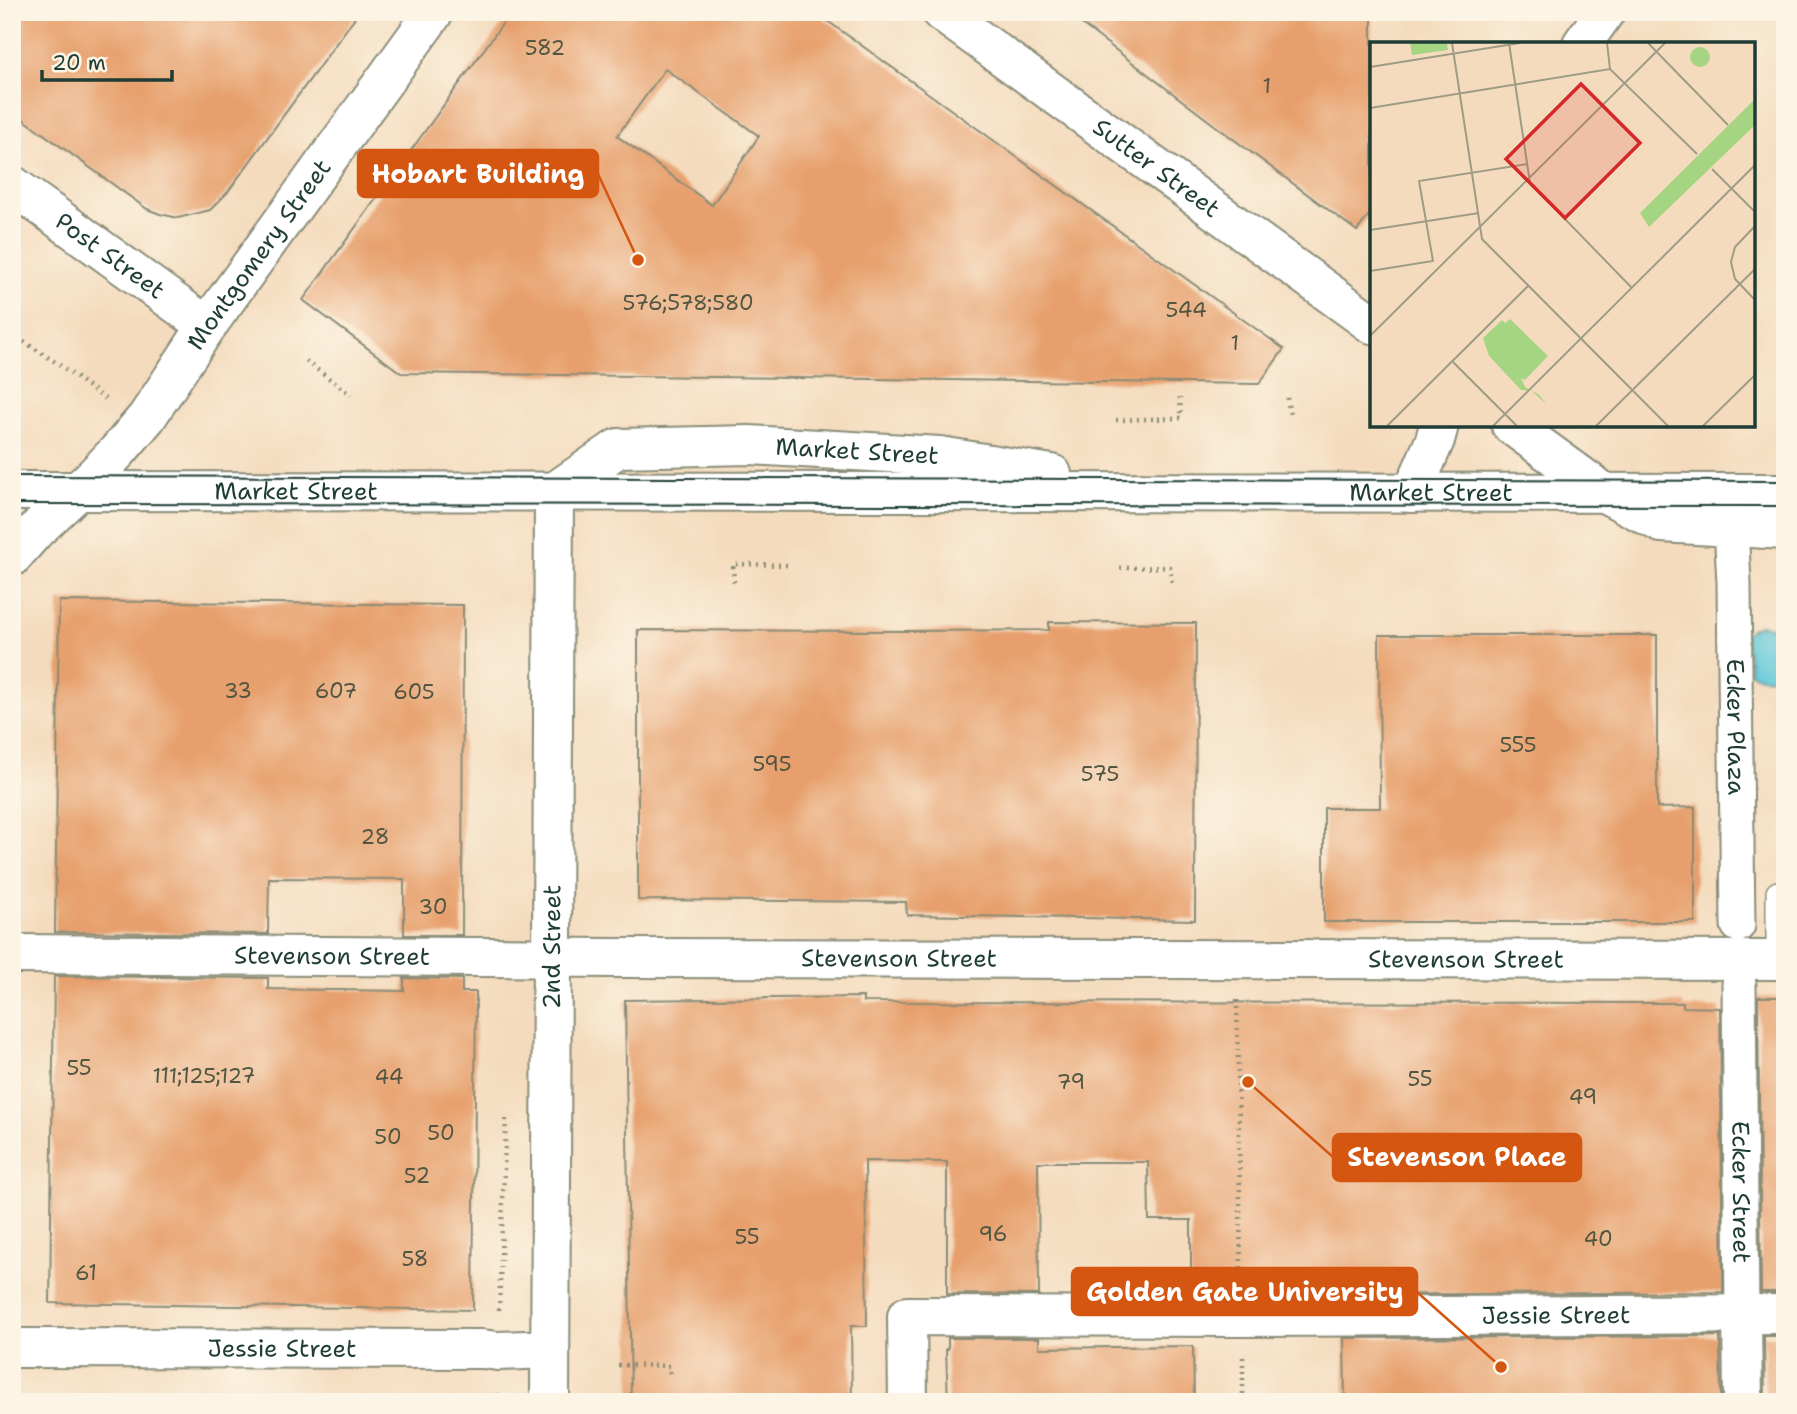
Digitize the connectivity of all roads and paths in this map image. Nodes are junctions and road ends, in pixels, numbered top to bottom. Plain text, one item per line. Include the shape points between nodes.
1 (434, 12) edge
2 (942, 12) edge
3 (1605, 12) edge
4 (1583, 42) edge
5 (12, 185) edge
6 (1370, 323) edge
7 (207, 326) junction
8 (12, 334) edge
9 (306, 361) dead end
10 (351, 395) dead end
11 (1180, 398) dead end
12 (1287, 398) dead end
13 (105, 399) dead end
14 (1290, 415) dead end
15 (1116, 420) dead end
16 (1438, 427) edge
17 (1514, 427) edge
18 (12, 491) edge
19 (78, 491) junction
20 (554, 492) junction
21 (1412, 493) junction
22 (1606, 494) junction
23 (1785, 494) edge
24 (12, 511) edge
25 (1731, 527) junction
26 (1785, 530) edge
27 (12, 557) edge
28 (787, 565) dead end
29 (1120, 568) dead end
30 (734, 582) dead end
31 (1172, 583) dead end
32 (1778, 893) dead end
33 (1738, 925) dead end
34 (12, 954) edge
35 (552, 957) junction
36 (1781, 960) edge
37 (1739, 984) dead end
38 (1237, 995) dead end
39 (1742, 1314) junction
40 (1785, 1314) edge
41 (1242, 1317) junction
42 (12, 1348) edge
43 (550, 1349) junction
44 (618, 1365) dead end
45 (670, 1376) dead end
46 (550, 1402) edge
47 (908, 1402) edge
48 (1243, 1402) edge
49 (1743, 1402) edge

1 - 7 street, Montgomery Street
2 - 6 street, Sutter Street
3 - 4 street
5 - 7 street, Post Street
7 - 19 street, Montgomery Street via 146,417
8 - 13 path
9 - 10 path
11 - 15 path via 1181,418
12 - 14 path
16 - 21 street
17 - 22 street
18 - 19 street, Market Street
19 - 20 street, Market Street
19 - 24 street, Market Street
19 - 27 street, Montgomery Street
20 - 21 street, Market Street
20 - 35 street, 2nd Street
21 - 22 street, Market Street
22 - 23 street, Market Street
22 - 25 street, Market Street via 1661,523
25 - 26 street, Market Street
25 - 33 street, Ecker Plaza
28 - 30 path via 733,564
29 - 31 path via 1170,568
32 - 36 lane
34 - 35 street, Stevenson Street
35 - 36 street, Stevenson Street
35 - 43 street, 2nd Street
37 - 39 street, Ecker Street
38 - 41 path
39 - 40 street, Jessie Street
39 - 41 street, Jessie Street
39 - 49 street, Ecker Street
41 - 47 street, Jessie Street via 907,1316
41 - 48 path
42 - 43 street, Jessie Street
43 - 46 street, 2nd Street
44 - 45 path via 669,1366

